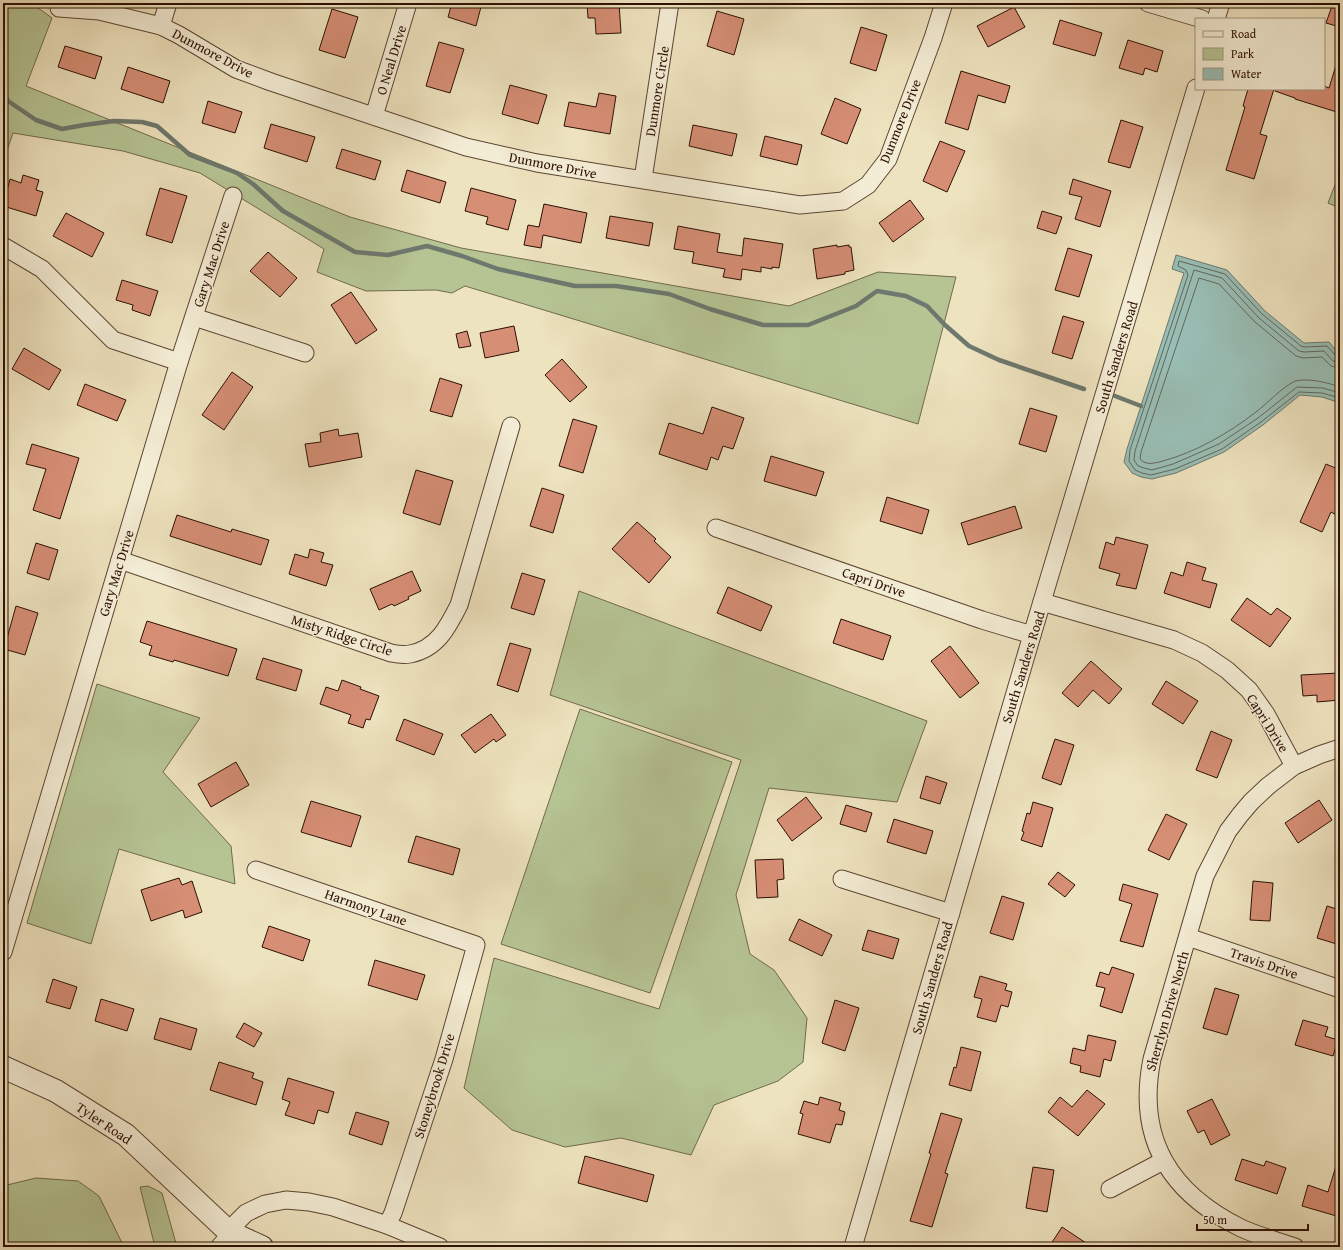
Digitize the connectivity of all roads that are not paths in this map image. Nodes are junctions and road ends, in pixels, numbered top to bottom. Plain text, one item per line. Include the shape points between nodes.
1 (168, 3) edge
2 (408, 3) edge
3 (670, 3) edge
4 (944, 3) edge
5 (1148, 3) edge
6 (1221, 3) edge
7 (59, 8) dead end
8 (1199, 18) edge
9 (1216, 18) edge
10 (161, 26) junction
11 (1195, 90) edge
12 (374, 116) junction
13 (643, 179) junction
14 (233, 196) dead end
15 (3, 246) edge
16 (194, 317) junction
17 (305, 353) dead end
18 (179, 362) junction
19 (510, 426) dead end
20 (716, 528) dead end
21 (120, 560) junction
22 (1042, 602) junction
23 (1032, 634) junction
24 (1340, 748) edge
25 (1294, 766) junction
26 (256, 870) dead end
27 (842, 879) dead end
28 (950, 914) junction
29 (1188, 937) junction
30 (476, 945) joint
31 (3, 952) edge
32 (1340, 989) edge
33 (4, 1069) edge
34 (1163, 1161) junction
35 (1110, 1189) dead end
36 (387, 1225) junction
37 (227, 1242) edge
38 (262, 1247) edge
39 (438, 1247) edge
40 (853, 1247) edge
41 (1295, 1247) edge

1 - 10 street
2 - 12 street, O Neal Drive
3 - 13 street, Dunmore Circle
4 - 13 street, Dunmore Drive via 888,160 868,185 843,201 800,205
5 - 8 street
6 - 9 street
7 - 10 street, Dunmore Drive via 99,11
10 - 12 street, Dunmore Drive via 236,69
11 - 22 street, South Sanders Road
12 - 13 street, Dunmore Drive via 466,147 537,164
14 - 16 street, Gary Mac Drive
15 - 18 street via 42,270 113,340
16 - 17 street
16 - 18 street, Gary Mac Drive
18 - 21 street, Gary Mac Drive
19 - 21 street, Misty Ridge Circle via 459,605 450,624 438,640 409,655 391,653
20 - 23 street, Capri Drive via 982,620
21 - 31 street, Gary Mac Drive
22 - 23 street, South Sanders Road
22 - 25 street, Capri Drive via 1174,640 1202,653 1227,670 1248,690 1266,714
23 - 28 street, South Sanders Road
24 - 25 street, Sherrlyn Drive North
25 - 29 street, Sherrlyn Drive North via 1251,802 1228,831 1205,876
26 - 30 street, Harmony Lane
27 - 28 street
28 - 40 street, South Sanders Road
29 - 32 street, Travis Drive
29 - 34 street, Sherrlyn Drive North via 1149,1074 1147,1103 1155,1142
30 - 36 street, Stoneybrook Drive via 444,1059 394,1213
33 - 37 street, Tyler Road via 56,1091 126,1136
34 - 35 street
34 - 41 street, Sherrlyn Drive North via 1187,1192 1221,1218
36 - 37 street via 334,1207 286,1200 265,1204 246,1213
36 - 39 street
37 - 38 street, Tyler Road

